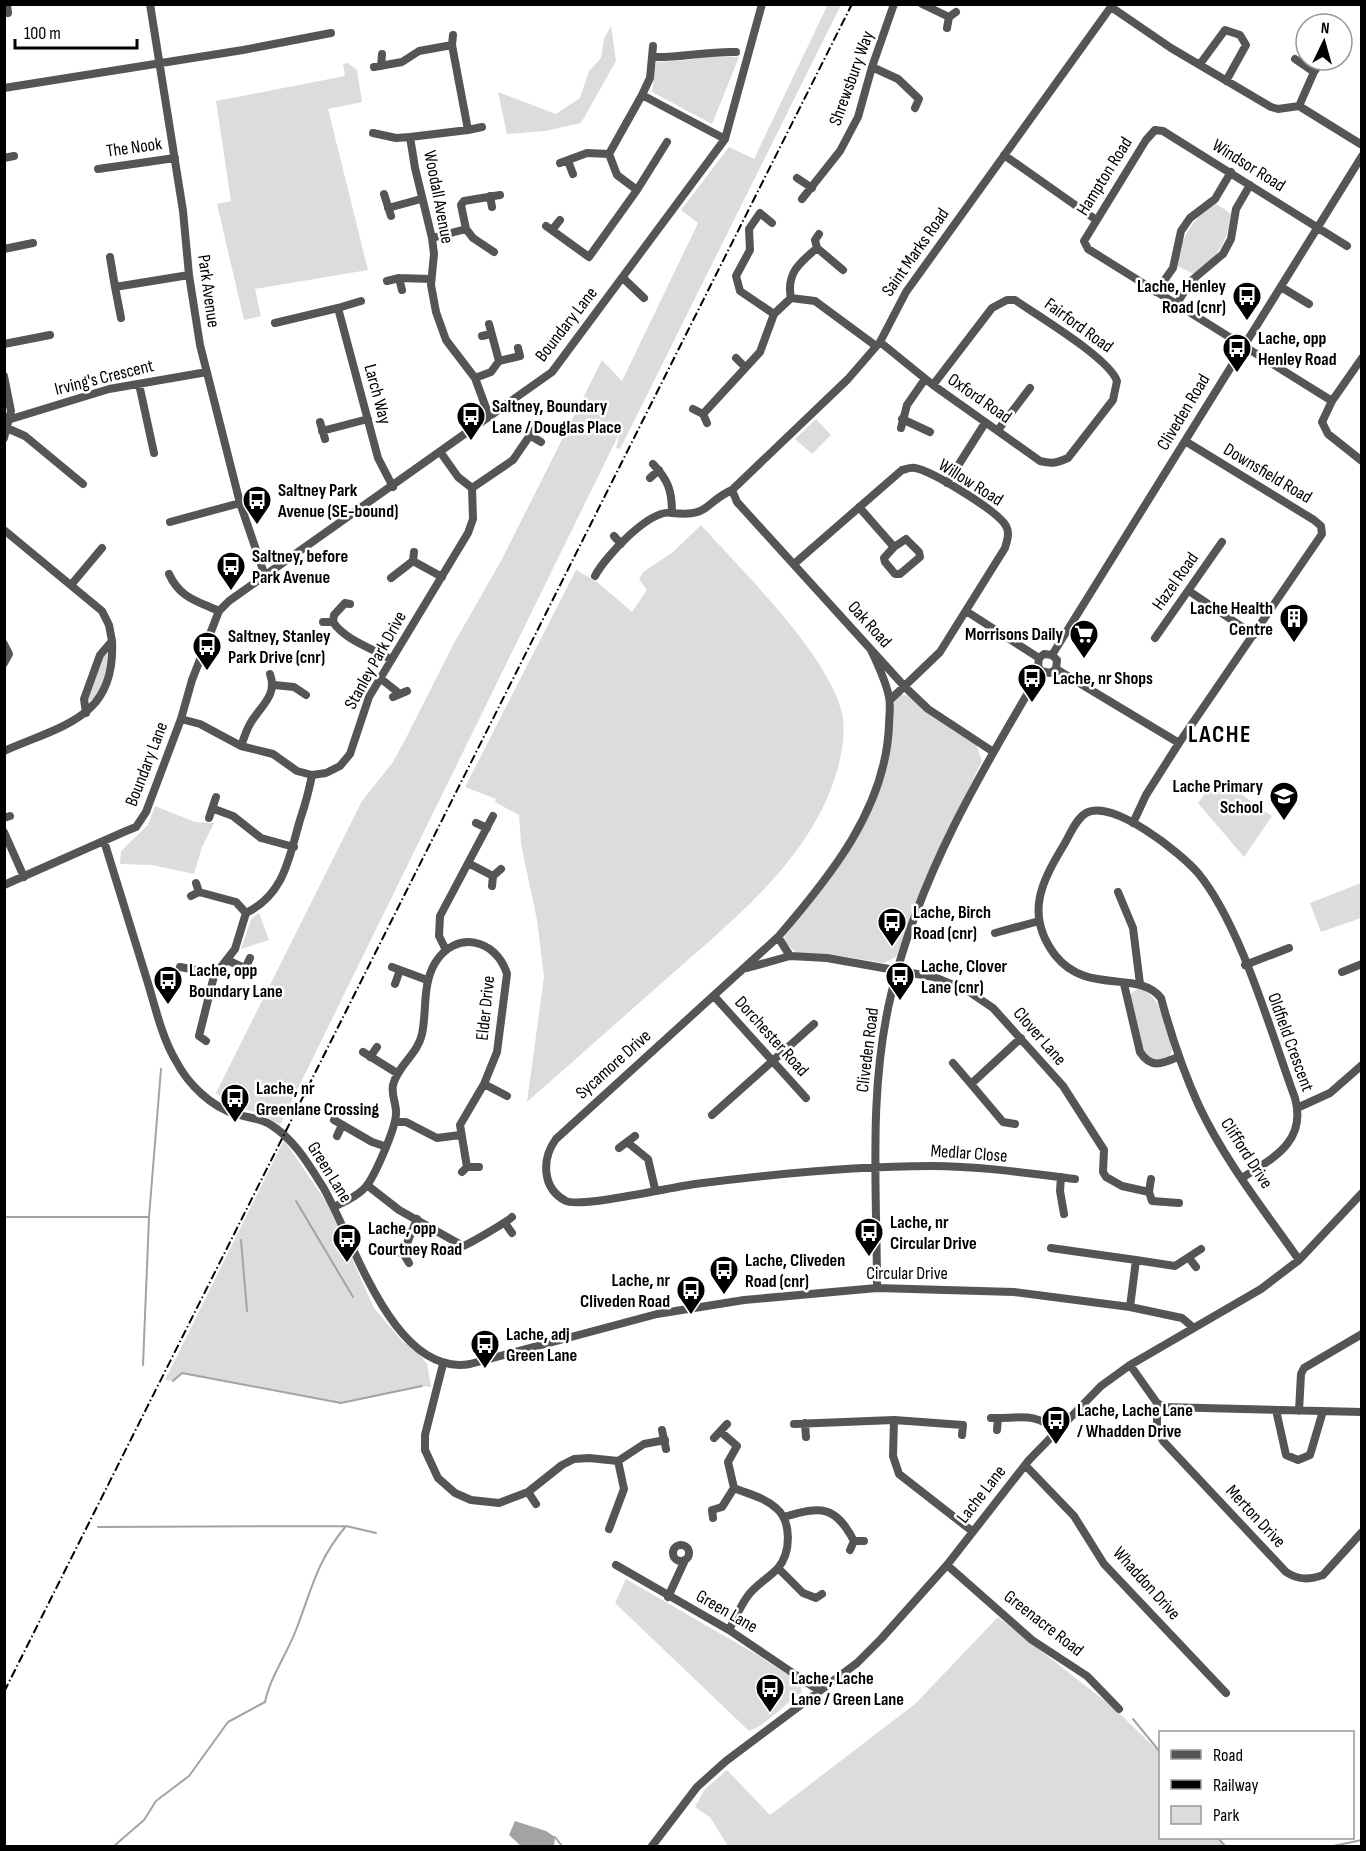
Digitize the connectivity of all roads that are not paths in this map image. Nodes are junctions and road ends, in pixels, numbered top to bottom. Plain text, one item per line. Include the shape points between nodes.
1 (7, 4) edge
2 (150, 4) edge
3 (762, 4) edge
4 (894, 4) edge
5 (922, 4) edge
6 (1112, 6) edge
7 (4, 13) edge
8 (946, 28) dead end
9 (331, 33) dead end
10 (453, 35) dead end
11 (452, 45) junction
12 (653, 46) dead end
13 (730, 48) dead end
14 (382, 54) dead end
15 (652, 57) junction
16 (160, 62) junction
17 (1200, 64) junction
18 (872, 67) junction
19 (1314, 72) edge
20 (1226, 81) junction
21 (4, 88) edge
22 (927, 94) dead end
23 (642, 95) junction
24 (919, 99) junction
25 (1299, 106) junction
26 (915, 108) dead end
27 (482, 127) dead end
28 (468, 130) junction
29 (1163, 131) joint
30 (373, 133) dead end
31 (410, 136) junction
32 (725, 139) junction
33 (667, 142) dead end
34 (1362, 145) edge
35 (609, 154) junction
36 (1004, 155) junction
37 (14, 156) dead end
38 (1362, 156) edge
39 (4, 158) edge
40 (175, 158) junction
41 (98, 170) dead end
42 (1231, 172) junction
43 (573, 174) dead end
44 (797, 178) dead end
45 (1250, 185) junction
46 (812, 188) junction
47 (638, 190) junction
48 (384, 194) dead end
49 (500, 195) dead end
50 (490, 196) junction
51 (802, 199) dead end
52 (421, 200) junction
53 (492, 207) dead end
54 (1095, 219) junction
55 (560, 220) dead end
56 (772, 223) dead end
57 (1317, 227) junction
58 (466, 229) junction
59 (819, 234) dead end
60 (432, 238) junction
61 (33, 243) dead end
62 (1347, 246) dead end
63 (817, 248) junction
64 (4, 249) edge
65 (494, 252) dead end
66 (111, 257) dead end
67 (843, 270) dead end
68 (189, 275) junction
69 (399, 278) junction
70 (623, 278) junction
71 (431, 279) junction
72 (387, 280) dead end
73 (647, 283) dead end
74 (116, 287) junction
75 (1281, 287) junction
76 (402, 290) dead end
77 (638, 290) junction
78 (1156, 292) junction
79 (644, 298) dead end
80 (791, 298) junction
81 (361, 301) dead end
82 (1310, 304) dead end
83 (1176, 305) junction
84 (338, 308) junction
85 (774, 314) junction
86 (121, 318) dead end
87 (275, 323) dead end
88 (487, 331) dead end
89 (50, 335) dead end
90 (4, 344) edge
91 (878, 344) junction
92 (1243, 346) junction
93 (518, 348) dead end
94 (735, 358) dead end
95 (1362, 358) edge
96 (499, 361) junction
97 (745, 367) junction
98 (207, 372) junction
99 (4, 376) edge
100 (476, 378) junction
101 (925, 379) junction
102 (140, 384) junction
103 (933, 385) junction
104 (1030, 388) dead end
105 (1332, 401) junction
106 (693, 409) dead end
107 (489, 416) junction
108 (11, 419) junction
109 (368, 419) junction
110 (902, 419) junction
111 (985, 423) junction
112 (901, 428) dead end
113 (9, 429) junction
114 (998, 430) junction
115 (322, 431) dead end
116 (930, 432) dead end
117 (4, 438) edge
118 (1185, 441) junction
119 (541, 442) dead end
120 (154, 453) dead end
121 (441, 453) junction
122 (1068, 458) joint
123 (1362, 461) edge
124 (650, 478) dead end
125 (947, 483) junction
126 (83, 484) dead end
127 (393, 487) junction
128 (472, 488) junction
129 (732, 490) junction
130 (240, 503) junction
131 (859, 507) junction
132 (672, 513) junction
133 (170, 522) dead end
134 (4, 530) edge
135 (614, 536) dead end
136 (1222, 542) dead end
137 (621, 544) junction
138 (894, 547) dead end
139 (102, 548) dead end
140 (414, 552) dead end
141 (413, 561) junction
142 (794, 564) junction
143 (169, 574) dead end
144 (265, 576) junction
145 (595, 576) dead end
146 (442, 577) junction
147 (391, 578) dead end
148 (71, 585) junction
149 (1189, 591) junction
150 (345, 601) dead end
151 (219, 611) junction
152 (966, 611) junction
153 (1254, 635) junction
154 (1155, 638) dead end
155 (112, 641) junction
156 (4, 644) edge
157 (871, 650) junction
158 (1052, 655) junction
159 (1039, 658) junction
160 (390, 659) junction
161 (4, 663) edge
162 (1056, 669) junction
163 (1041, 671) junction
164 (270, 674) dead end
165 (380, 678) junction
166 (274, 685) junction
167 (906, 687) junction
168 (400, 694) dead end
169 (306, 695) dead end
170 (890, 700) junction
171 (86, 713) junction
172 (181, 719) junction
173 (1179, 743) junction
174 (241, 746) junction
175 (4, 751) edge
176 (992, 751) junction
177 (312, 775) junction
178 (216, 796) dead end
179 (214, 809) junction
180 (493, 816) dead end
181 (209, 818) dead end
182 (476, 823) dead end
183 (1133, 823) junction
184 (487, 828) junction
185 (4, 832) edge
186 (104, 841) junction
187 (294, 847) junction
188 (468, 863) junction
189 (501, 869) dead end
190 (493, 876) junction
191 (24, 877) junction
192 (4, 885) edge
193 (492, 886) dead end
194 (195, 890) dead end
195 (1118, 892) dead end
196 (246, 913) junction
197 (1039, 921) junction
198 (995, 932) dead end
199 (778, 937) junction
200 (1289, 948) dead end
201 (446, 950) junction
202 (790, 956) junction
203 (250, 958) dead end
204 (227, 960) junction
205 (1245, 964) junction
206 (1362, 964) edge
207 (180, 967) dead end
208 (898, 969) junction
209 (744, 970) junction
210 (1342, 972) dead end
211 (214, 976) junction
212 (428, 980) junction
213 (395, 984) dead end
214 (1124, 984) junction
215 (1140, 984) junction
216 (714, 996) junction
217 (814, 1024) dead end
218 (199, 1038) dead end
219 (1022, 1038) junction
220 (377, 1047) dead end
221 (1179, 1058) junction
222 (772, 1061) junction
223 (953, 1063) dead end
224 (1362, 1065) edge
225 (398, 1073) junction
226 (484, 1084) junction
227 (971, 1084) junction
228 (507, 1096) dead end
229 (806, 1098) dead end
230 (1297, 1108) junction
231 (712, 1116) dead end
232 (395, 1122) junction
233 (1011, 1126) dead end
234 (460, 1135) junction
235 (337, 1136) dead end
236 (635, 1136) dead end
237 (627, 1142) junction
238 (384, 1146) junction
239 (619, 1148) dead end
240 (479, 1167) dead end
241 (875, 1169) junction
242 (1061, 1177) junction
243 (1242, 1178) junction
244 (1075, 1179) dead end
245 (1151, 1179) dead end
246 (367, 1185) junction
247 (655, 1189) junction
248 (1149, 1192) junction
249 (1362, 1193) edge
250 (1179, 1203) dead end
251 (334, 1207) junction
252 (1064, 1214) dead end
253 (417, 1220) junction
254 (512, 1233) dead end
255 (1051, 1248) dead end
256 (1201, 1249) dead end
257 (391, 1251) dead end
258 (402, 1253) junction
259 (1190, 1258) junction
260 (1136, 1260) junction
261 (1299, 1260) junction
262 (409, 1263) dead end
263 (1196, 1267) dead end
264 (877, 1288) junction
265 (1130, 1307) junction
266 (1194, 1328) junction
267 (1362, 1334) edge
268 (443, 1364) junction
269 (1130, 1365) junction
270 (1157, 1403) junction
271 (1276, 1410) junction
272 (1299, 1411) junction
273 (1323, 1411) junction
274 (1362, 1412) edge
275 (894, 1420) junction
276 (727, 1424) dead end
277 (794, 1424) dead end
278 (805, 1424) junction
279 (663, 1430) dead end
280 (998, 1430) dead end
281 (1056, 1431) junction
282 (962, 1435) dead end
283 (806, 1437) dead end
284 (618, 1461) junction
285 (1025, 1465) junction
286 (734, 1488) junction
287 (528, 1492) junction
288 (536, 1504) dead end
289 (711, 1510) dead end
290 (784, 1517) junction
291 (609, 1529) dead end
292 (972, 1531) junction
293 (1362, 1532) edge
294 (850, 1550) dead end
295 (685, 1560) dead end
296 (947, 1565) junction
297 (616, 1566) dead end
298 (778, 1568) junction
299 (668, 1597) junction
300 (818, 1599) dead end
301 (729, 1630) junction
302 (818, 1690) junction
303 (1226, 1693) dead end
304 (1119, 1709) dead end
305 (652, 1846) edge

1 - 7 street via 8,13
2 - 16 street, Park Avenue
3 - 32 street, Boundary Lane
4 - 18 street, Shrewsbury Way
5 - 8 street via 952,15
6 - 17 street
6 - 36 street, Saint Marks Road
9 - 16 street
10 - 11 street
11 - 14 street via 419,51 402,62 378,67
11 - 28 street
12 - 15 street
13 - 15 street via 679,58
15 - 23 street via 650,78
16 - 21 street
16 - 40 street, Park Avenue
17 - 20 street
17 - 20 street via 1225,30 1240,35 1246,45
18 - 24 street via 898,79
18 - 46 street, Shrewsbury Way via 858,117 840,151
19 - 25 street
20 - 25 street via 1270,107
22 - 24 street
23 - 32 street
23 - 35 street
24 - 26 street
25 - 34 street
27 - 28 street, Woodall Avenue
28 - 31 street, Woodall Avenue
29 - 42 street, Windsor Road
29 - 54 street, Hampton Road via 1151,133
30 - 31 street via 396,138
31 - 52 street, Woodall Avenue
32 - 70 street, Boundary Lane
33 - 47 street
35 - 43 street via 587,153 564,162
35 - 47 street via 617,175
36 - 54 street
36 - 91 street, Saint Marks Road via 906,292
37 - 39 street
38 - 57 street, Cliveden Road
40 - 41 street, The Nook
40 - 68 street, Park Avenue
42 - 45 street, Windsor Road
42 - 78 street via 1215,199 1190,218 1181,231 1173,268
44 - 46 street
45 - 57 street, Windsor Road
45 - 83 street via 1236,210 1231,239 1223,254 1191,281
46 - 51 street, Shrewsbury Way
47 - 55 street via 589,257 549,228
48 - 52 street via 390,212
49 - 50 street
50 - 53 street
50 - 58 street via 460,205
52 - 60 street, Woodall Avenue
54 - 78 street, Hampton Road via 1084,241 1088,249
56 - 85 street via 760,213 750,229 750,250 736,276 740,291
57 - 62 street, Windsor Road
57 - 75 street, Cliveden Road
58 - 60 street
58 - 65 street via 472,238
59 - 63 street via 815,240
60 - 71 street, Woodall Avenue
61 - 64 street
63 - 67 street
63 - 80 street via 792,275 788,284
66 - 74 street
68 - 74 street
68 - 98 street, Park Avenue
69 - 71 street
69 - 72 street
69 - 76 street
70 - 77 street
70 - 107 street, Boundary Lane via 552,372
71 - 100 street, Woodall Avenue via 436,312 446,340
73 - 77 street
74 - 86 street
75 - 82 street
75 - 92 street, Cliveden Road
77 - 79 street
78 - 83 street
80 - 85 street
80 - 91 street, Oxford Road via 816,301
81 - 84 street
83 - 92 street
84 - 87 street
84 - 109 street, Larch Way
85 - 97 street via 760,352
88 - 96 street
89 - 90 street
91 - 101 street, Oxford Road
91 - 129 street, Saint Marks Road via 848,379
92 - 105 street
92 - 118 street, Cliveden Road
93 - 96 street via 520,356
94 - 97 street
95 - 105 street
96 - 100 street via 491,372
97 - 106 street via 705,418
98 - 102 street, Irving's Crescent
98 - 130 street, Park Avenue
99 - 108 street
100 - 107 street, Woodall Avenue
101 - 103 street, Oxford Road
101 - 110 street
102 - 108 street, Irving's Crescent via 109,389
102 - 120 street
103 - 111 street, Oxford Road
103 - 122 street, Fairford Road via 992,308 1015,300 1110,367 1117,381 1113,400
104 - 114 street
105 - 123 street via 1323,417 1323,427
107 - 121 street, Boundary Lane
108 - 113 street
109 - 115 street
109 - 127 street, Larch Way via 378,458
110 - 112 street
110 - 116 street
111 - 114 street, Oxford Road
111 - 125 street
113 - 117 street
113 - 126 street via 26,436
114 - 122 street, Oxford Road via 1040,461 1057,463
118 - 153 street, Downsfield Road via 1314,520 1322,529 1320,540
118 - 158 street, Cliveden Road
119 - 128 street via 533,432 513,460
121 - 127 street, Boundary Lane
121 - 128 street via 458,477
124 - 132 street via 656,467 672,492
125 - 131 street, Willow Road via 915,467 902,470
125 - 152 street, Willow Road via 998,516 1008,535 1005,548
127 - 144 street, Boundary Lane
128 - 146 street, Stanley Park Drive via 472,519
129 - 132 street, Saint Marks Road via 696,514
129 - 142 street, Oak Road via 737,502
130 - 133 street
130 - 144 street, Park Avenue
131 - 138 street
131 - 142 street, Willow Road
132 - 137 street, Saint Marks Road via 653,517
134 - 148 street
135 - 137 street
136 - 149 street, Hazel Road
137 - 145 street, Saint Marks Road via 600,565
139 - 148 street
140 - 141 street
141 - 146 street
141 - 147 street
142 - 157 street, Oak Road
143 - 151 street via 183,594
144 - 151 street, Boundary Lane
146 - 160 street, Stanley Park Drive
148 - 155 street via 102,611
149 - 153 street
149 - 154 street, Hazel Road
150 - 160 street via 328,622
151 - 172 street, Boundary Lane
152 - 159 street
152 - 167 street, Willow Road via 933,662
153 - 173 street
155 - 171 street via 100,655 84,699
155 - 171 street via 108,686
156 - 161 street via 9,654
157 - 167 street, Oak Road
157 - 170 street, Sycamore Drive
158 - 159 street
158 - 162 street via 1058,663
159 - 163 street
160 - 165 street, Stanley Park Drive
162 - 163 street via 1050,673
162 - 173 street
163 - 176 street, Cliveden Road
164 - 166 street
165 - 168 street
165 - 177 street, Stanley Park Drive via 359,721 350,754 340,766
166 - 169 street via 294,687
166 - 174 street via 250,723
167 - 170 street
167 - 176 street, Oak Road via 928,709
170 - 199 street, Sycamore Drive via 888,741 871,803 828,876
171 - 175 street
172 - 174 street via 200,724
172 - 186 street, Boundary Lane via 142,819 136,826
173 - 183 street
174 - 177 street via 273,754 297,771
176 - 208 street, Cliveden Road via 929,883
177 - 187 street
178 - 179 street
179 - 181 street
179 - 187 street via 233,816 261,838
180 - 184 street
182 - 184 street
183 - 197 street, Oldfield Crescent via 1098,810 1080,819 1042,885
183 - 205 street, Oldfield Crescent via 1170,848 1197,873 1221,909
184 - 188 street
185 - 191 street
186 - 191 street, Boundary Lane
186 - 251 street, Green Lane via 174,1059 208,1099 280,1132 305,1159
187 - 196 street via 279,884 260,906
188 - 190 street
188 - 201 street via 440,916 439,936
189 - 190 street
190 - 193 street
191 - 192 street, Boundary Lane
194 - 196 street via 236,902
195 - 215 street via 1133,928
196 - 204 street via 235,949
197 - 198 street
197 - 214 street via 1056,957 1068,967 1084,977
199 - 202 street
199 - 209 street, Sycamore Drive
200 - 205 street
201 - 212 street
201 - 226 street, Elder Drive via 460,944 484,945 495,951 505,968 500,1039
202 - 208 street, Clover Lane
202 - 209 street
203 - 204 street via 249,970
204 - 211 street
205 - 230 street, Oldfield Crescent
206 - 210 street
207 - 211 street
208 - 219 street, Clover Lane via 968,990 993,1008
208 - 241 street, Cliveden Road via 890,996 879,1075
209 - 216 street, Sycamore Drive
211 - 218 street
212 - 213 street via 396,969
212 - 225 street via 419,1044
214 - 215 street
214 - 221 street via 1145,1060 1162,1064
215 - 221 street, Clifford Drive via 1155,991
216 - 222 street, Dorchester Road
216 - 247 street, Sycamore Drive via 547,1150 548,1179 566,1201 589,1203
217 - 222 street
219 - 227 street
219 - 248 street, Clover Lane via 1062,1086 1101,1144 1106,1177 1122,1186
220 - 225 street via 367,1055
221 - 243 street, Clifford Drive via 1199,1107
222 - 229 street, Dorchester Road
222 - 231 street
223 - 227 street
224 - 230 street via 1330,1093
225 - 232 street via 393,1087
226 - 228 street
226 - 234 street, Elder Drive via 462,1117
227 - 233 street via 1003,1122
230 - 243 street, Oldfield Crescent via 1296,1126 1281,1153
232 - 234 street via 406,1122 437,1138
232 - 238 street
234 - 240 street, Elder Drive via 464,1169
235 - 238 street via 338,1122
236 - 237 street
237 - 239 street
237 - 247 street via 648,1159
238 - 246 street
241 - 242 street, Medlar Close via 932,1166
241 - 247 street, Sycamore Drive via 771,1175
241 - 264 street, Cliveden Road
242 - 244 street, Medlar Close
242 - 252 street
243 - 261 street, Clifford Drive
245 - 248 street
246 - 251 street
246 - 253 street
248 - 250 street via 1152,1201
249 - 261 street, Lache Lane
251 - 268 street, Green Lane via 385,1314 427,1355
253 - 254 street via 463,1246 509,1220
253 - 258 street
255 - 260 street
256 - 259 street
257 - 258 street
258 - 262 street
259 - 260 street via 1175,1266
259 - 263 street
260 - 265 street
261 - 266 street, Lache Lane
264 - 265 street, Circular Drive via 1014,1292
264 - 268 street, Circular Drive via 744,1300 657,1314 470,1364
265 - 266 street, Circular Drive via 1182,1318
266 - 269 street, Lache Lane
267 - 272 street via 1304,1368 1300,1374
268 - 287 street via 424,1435 425,1450 438,1478 455,1493 471,1500 499,1503
269 - 270 street
269 - 281 street, Lache Lane via 1101,1386
270 - 271 street via 1169,1408
270 - 293 street, Merton Drive via 1157,1429 1164,1442 1295,1578 1323,1575
271 - 272 street
271 - 273 street via 1286,1455 1298,1460 1310,1455
272 - 273 street
273 - 274 street
275 - 278 street
275 - 282 street via 963,1425
275 - 292 street via 893,1456 899,1474
276 - 286 street via 717,1435 739,1444 728,1462
277 - 278 street
278 - 283 street
279 - 284 street via 666,1444 644,1444
280 - 281 street via 995,1418 1035,1417
281 - 285 street, Lache Lane
284 - 287 street via 589,1458 562,1464
284 - 291 street via 624,1489 617,1520
285 - 292 street, Lache Lane
285 - 303 street, Whaddon Drive via 1074,1516 1104,1564
286 - 289 street via 722,1507
286 - 290 street via 770,1503
287 - 288 street
290 - 294 street via 809,1509 831,1512 859,1541
290 - 298 street via 788,1540
292 - 296 street, Lache Lane
295 - 299 street
296 - 302 street, Lache Lane via 857,1663
296 - 304 street, Greenacre Road via 1032,1640 1087,1676
297 - 299 street, Green Lane
298 - 300 street via 803,1593
298 - 301 street via 746,1598
299 - 301 street, Green Lane
301 - 302 street, Green Lane
302 - 305 street, Lache Lane via 697,1787

